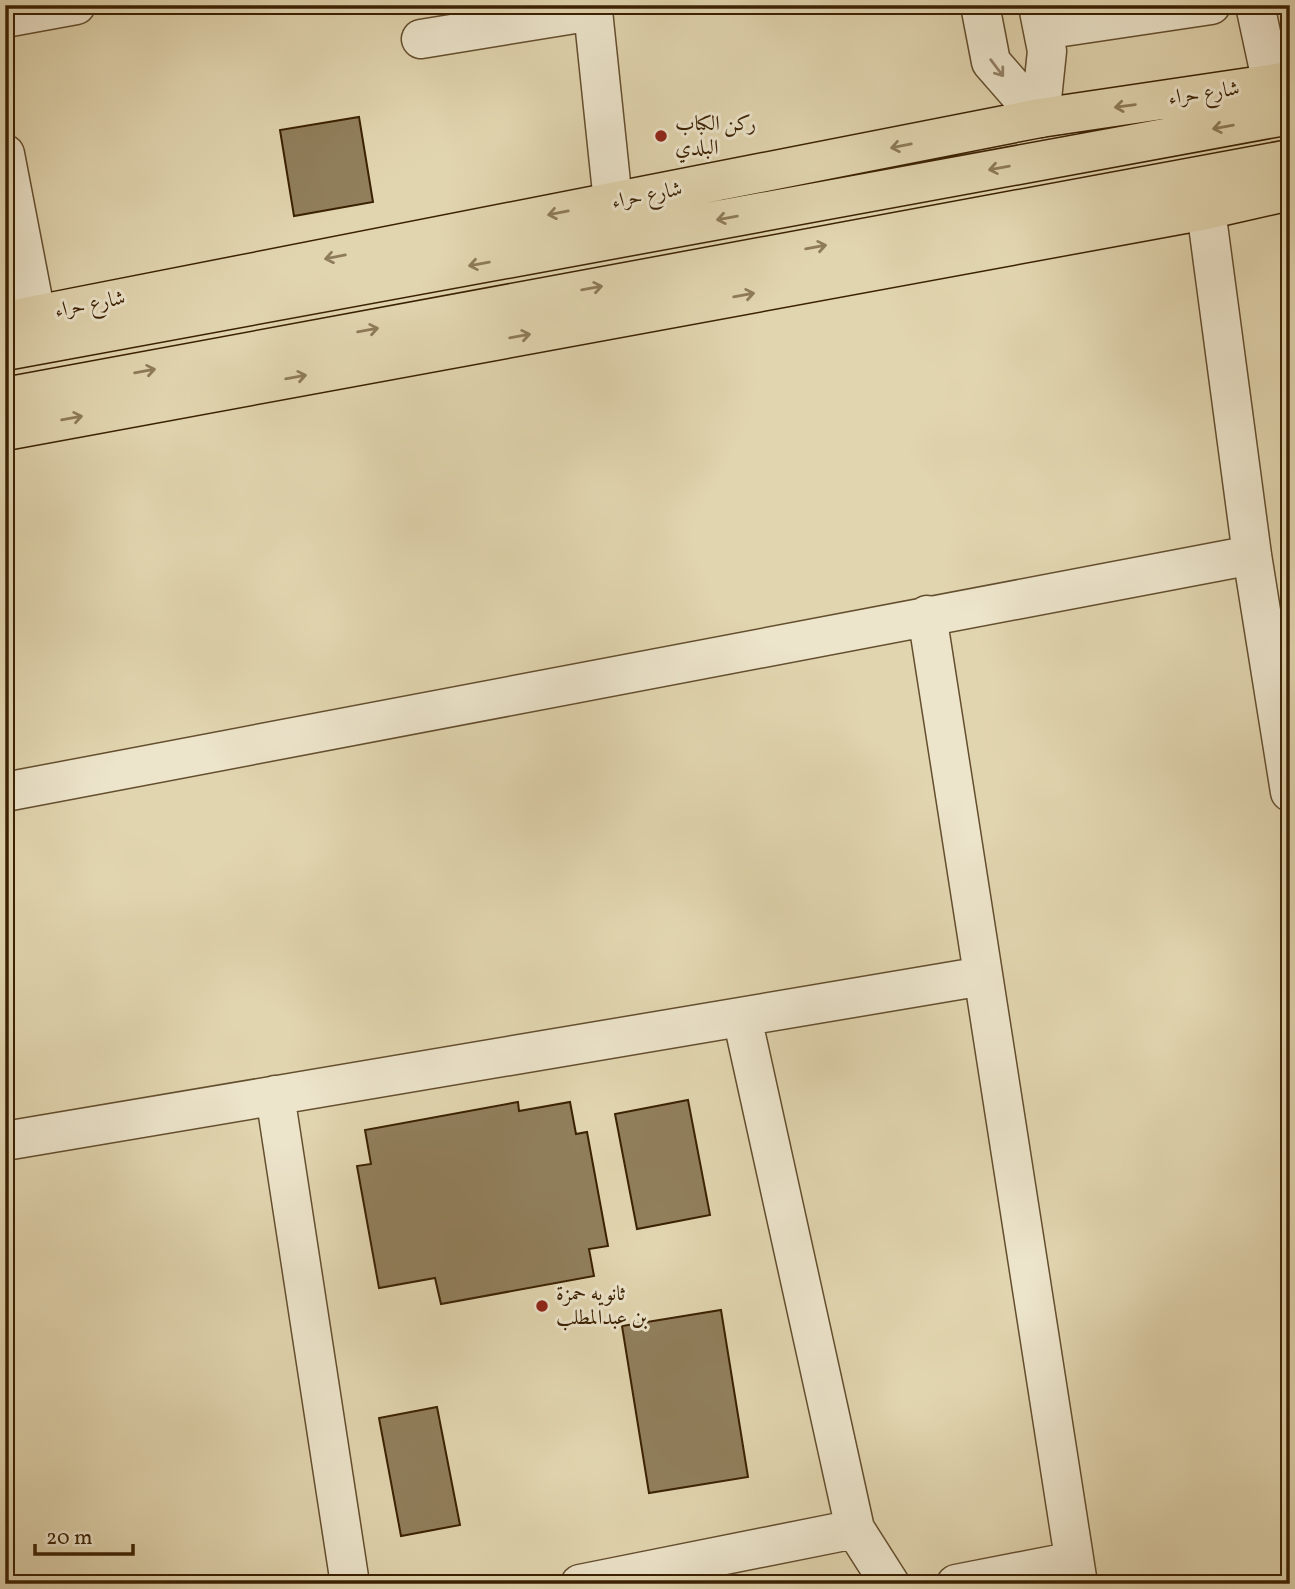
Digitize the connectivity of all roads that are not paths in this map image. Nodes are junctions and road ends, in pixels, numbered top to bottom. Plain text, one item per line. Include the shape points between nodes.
1 (76, 5) edge
2 (980, 5) edge
3 (1211, 5) edge
4 (1255, 5) edge
5 (594, 8) edge
6 (5, 18) edge
7 (1041, 18) edge
8 (421, 39) dead end
9 (1284, 93) edge
10 (1040, 118) junction
11 (5, 154) edge
12 (1290, 159) edge
13 (1290, 191) edge
14 (613, 202) junction
15 (1206, 210) junction
16 (21, 318) edge
17 (5, 351) edge
18 (5, 397) edge
19 (5, 431) edge
20 (1252, 555) junction
21 (927, 615) junction
22 (5, 792) edge
23 (1290, 792) edge
24 (983, 976) junction
25 (741, 1017) junction
26 (275, 1095) junction
27 (5, 1141) edge
28 (855, 1529) junction
29 (1076, 1572) edge
30 (350, 1584) edge
31 (580, 1584) edge
32 (890, 1584) edge
33 (956, 1584) edge

1 - 6 street
2 -> 10 street via 991,62
3 - 7 street
4 - 9 street
5 - 8 street
5 - 14 street
7 - 10 street via 1047,51
9 -> 10 main road, شارع حراء
9 -> 17 main road, شارع حراء
10 -> 14 main road, شارع حراء
11 - 16 street
18 -> 12 main road
13 - 15 main road
14 -> 16 main road, شارع حراء
19 -> 15 main road
15 - 20 street
20 - 21 street
20 - 23 street
21 - 22 street
21 - 24 street
24 - 25 street
24 - 29 street
25 - 26 street
25 - 28 street
26 - 27 street
26 - 30 street
28 - 31 street
28 - 32 street
29 - 33 street

